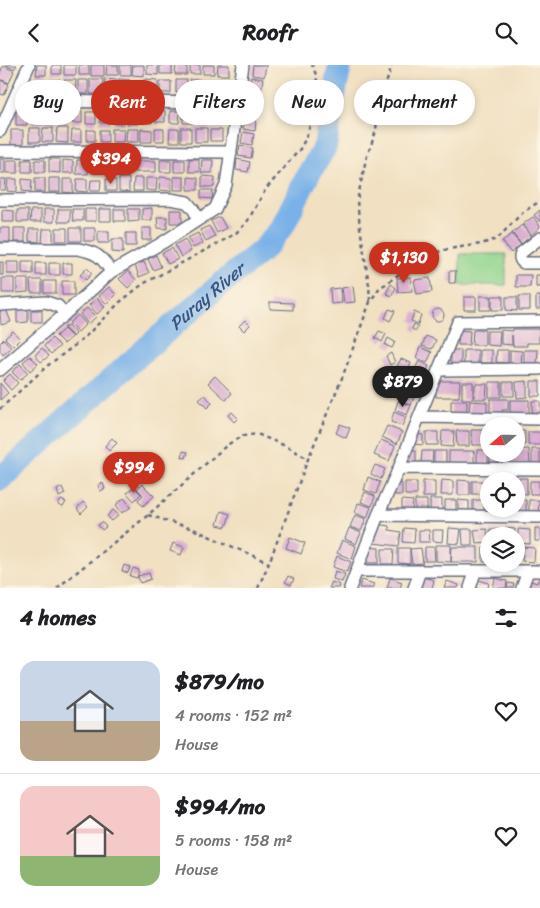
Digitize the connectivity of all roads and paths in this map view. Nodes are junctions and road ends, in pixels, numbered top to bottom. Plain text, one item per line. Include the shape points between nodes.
1 (29, 65) edge
2 (244, 65) edge
3 (312, 65) edge
4 (392, 65) edge
5 (242, 80) edge
6 (13, 101) junction
7 (175, 102) edge
8 (235, 125) edge
9 (0, 131) edge
10 (0, 151) edge
11 (231, 152) junction
12 (0, 200) edge
13 (540, 201) edge
14 (199, 219) junction
15 (540, 238) edge
16 (0, 249) edge
17 (540, 263) edge
18 (111, 272) junction
19 (370, 302) junction
20 (0, 305) edge
21 (65, 315) junction
22 (540, 321) edge
23 (540, 369) edge
24 (0, 370) edge
25 (438, 370) junction
26 (0, 409) edge
27 (419, 417) junction
28 (540, 419) edge
29 (308, 459) junction
30 (399, 468) junction
31 (540, 469) edge
32 (148, 515) junction
33 (378, 515) junction
34 (540, 517) edge
35 (269, 563) junction
36 (357, 571) junction
37 (420, 571) junction
38 (475, 571) junction
39 (528, 571) junction
40 (540, 571) edge
41 (57, 588) edge
42 (258, 588) edge
43 (350, 588) edge
44 (414, 588) edge
45 (470, 588) edge
46 (522, 588) edge

1 - 6 street
2 - 5 street
3 - 26 path via 317,77 314,110 307,136 266,189 248,222 236,233 143,284
4 - 19 path via 358,201
6 - 7 street
6 - 9 street
8 - 11 street
10 - 11 street
11 - 14 street via 226,185 216,209
12 - 14 street via 170,199 187,202
13 - 19 path via 522,213 497,239 428,255 380,287
14 - 18 street
15 - 17 street via 520,256 524,263
16 - 18 street via 88,251 97,254
18 - 21 street
19 - 29 path
20 - 21 street via 46,301 58,306
21 - 24 street
22 - 25 street via 458,322
23 - 25 street
25 - 27 street
27 - 28 street
27 - 30 street
29 - 32 path via 257,434 242,436 227,445
29 - 35 path
30 - 31 street
30 - 33 street
32 - 35 path via 193,529
32 - 41 path
33 - 34 street
33 - 36 street
35 - 42 path
36 - 37 street
36 - 43 street
37 - 38 street
37 - 44 street
38 - 39 street
38 - 45 street
39 - 40 street
39 - 46 street

